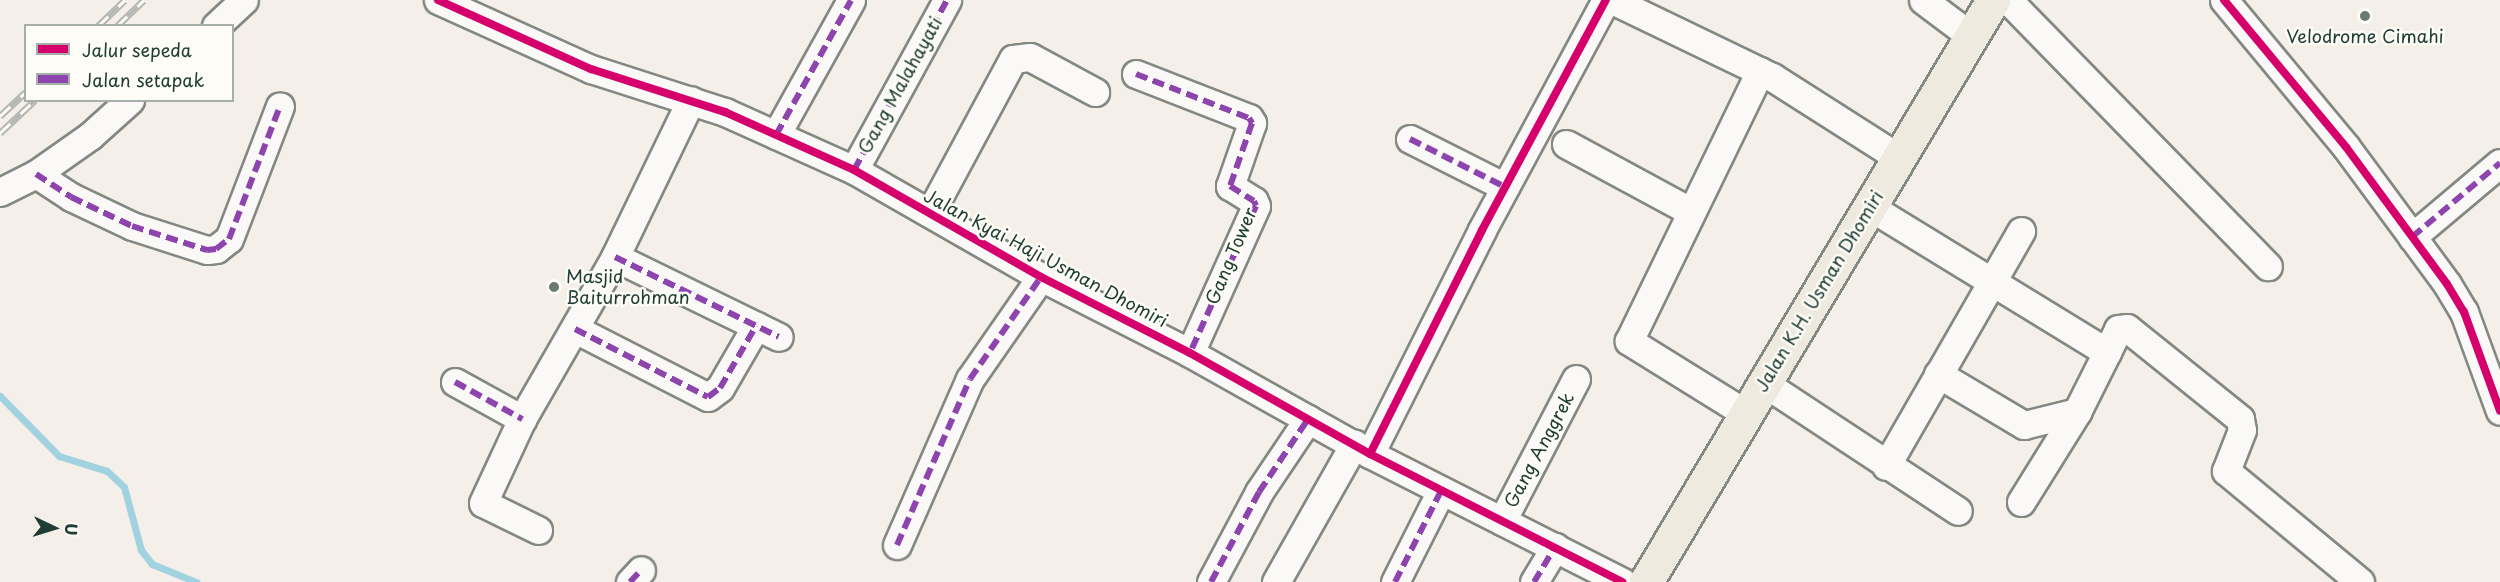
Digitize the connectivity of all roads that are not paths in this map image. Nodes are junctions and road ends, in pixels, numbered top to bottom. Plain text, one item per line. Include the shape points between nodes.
1 (244, 0) edge
2 (438, 0) edge
3 (851, 0) edge
4 (947, 0) edge
5 (1606, 0) edge
6 (1612, 0) edge
7 (1923, 0) edge
8 (1993, 0) edge
9 (2008, 0) edge
10 (2224, 0) edge
11 (218, 24) edge
12 (1971, 36) junction
13 (1760, 71) junction
14 (1136, 74) dead end
15 (1095, 92) dead end
16 (691, 100) junction
17 (127, 102) edge
18 (280, 106) dead end
19 (776, 135) junction
20 (1410, 139) dead end
21 (1566, 144) dead end
22 (1899, 158) junction
23 (2500, 163) edge
24 (854, 170) junction
25 (36, 174) junction
26 (1505, 187) junction
27 (0, 192) edge
28 (1870, 207) junction
29 (1690, 211) junction
30 (930, 213) junction
31 (2021, 231) dead end
32 (2412, 237) junction
33 (615, 257) junction
34 (2268, 266) dead end
35 (1041, 277) junction
36 (1994, 282) junction
37 (575, 329) junction
38 (1190, 352) junction
39 (2107, 352) junction
40 (1938, 374) junction
41 (1576, 379) dead end
42 (455, 382) dead end
43 (1764, 382) junction
44 (2500, 411) edge
45 (2077, 412) junction
46 (1745, 413) junction
47 (522, 419) junction
48 (1308, 419) junction
49 (1362, 449) junction
50 (1886, 466) junction
51 (1441, 491) junction
52 (2021, 502) dead end
53 (1958, 511) dead end
54 (1502, 521) junction
55 (538, 530) dead end
56 (897, 545) dead end
57 (1555, 547) junction
58 (1210, 582) edge
59 (1276, 582) edge
60 (1395, 582) edge
61 (1534, 582) edge
62 (1623, 582) edge
63 (1646, 582) edge
64 (2360, 582) edge

1 - 11 street
2 - 16 street, Jalan Kyai Haji Usman Dhomiri via 591,69
3 - 19 street
4 - 24 street, Gang Malahayati
5 - 26 street
6 - 13 street
7 - 12 street
8 - 12 main road, Jalan K.H. Usman Dhomiri
9 - 34 street
10 - 32 street via 2346,147
12 - 22 main road, Jalan K.H. Usman Dhomiri
13 - 22 street
13 - 29 street
14 - 38 street, Gang Tower via 1249,118 1252,123 1230,186 1256,206
15 - 30 street via 1030,57 1013,58
16 - 19 street, Jalan Kyai Haji Usman Dhomiri
16 - 33 street
17 - 25 street
18 - 25 street via 229,239 216,249 207,250 132,226 71,197
19 - 24 street, Jalan Kyai Haji Usman Dhomiri
20 - 26 street
21 - 29 street
22 - 28 main road, Jalan K.H. Usman Dhomiri
23 - 32 street
24 - 30 street, Jalan Kyai Haji Usman Dhomiri
25 - 27 street
26 - 49 street
28 - 36 street
28 - 43 main road, Jalan K.H. Usman Dhomiri
29 - 46 street via 1629,341
30 - 35 street, Jalan Kyai Haji Usman Dhomiri
31 - 36 street
32 - 44 street via 2464,312
33 - 37 street
33 - 37 street via 767,332 708,397
35 - 38 street, Jalan Kyai Haji Usman Dhomiri
35 - 56 street via 970,379
36 - 39 street
36 - 40 street
37 - 47 street
38 - 48 street, Jalan Kyai Haji Usman Dhomiri
39 - 45 street
39 - 64 street via 2118,329 2127,328 2240,419 2242,430 2226,471
40 - 45 street via 2024,425
40 - 50 street
41 - 54 street, Gang Anggrek
42 - 47 street
43 - 46 main road, Jalan K.H. Usman Dhomiri
43 - 50 street
45 - 52 street
46 - 63 main road, Jalan K.H. Usman Dhomiri
47 - 55 street via 483,503
48 - 49 street, Jalan Kyai Haji Usman Dhomiri
48 - 58 street via 1259,492
49 - 51 street, Jalan Kyai Haji Usman Dhomiri
49 - 59 street
50 - 53 street
51 - 54 street, Jalan Kyai Haji Usman Dhomiri
51 - 60 street
54 - 57 street, Jalan Kyai Haji Usman Dhomiri
57 - 61 street
57 - 62 street, Jalan Kyai Haji Usman Dhomiri

